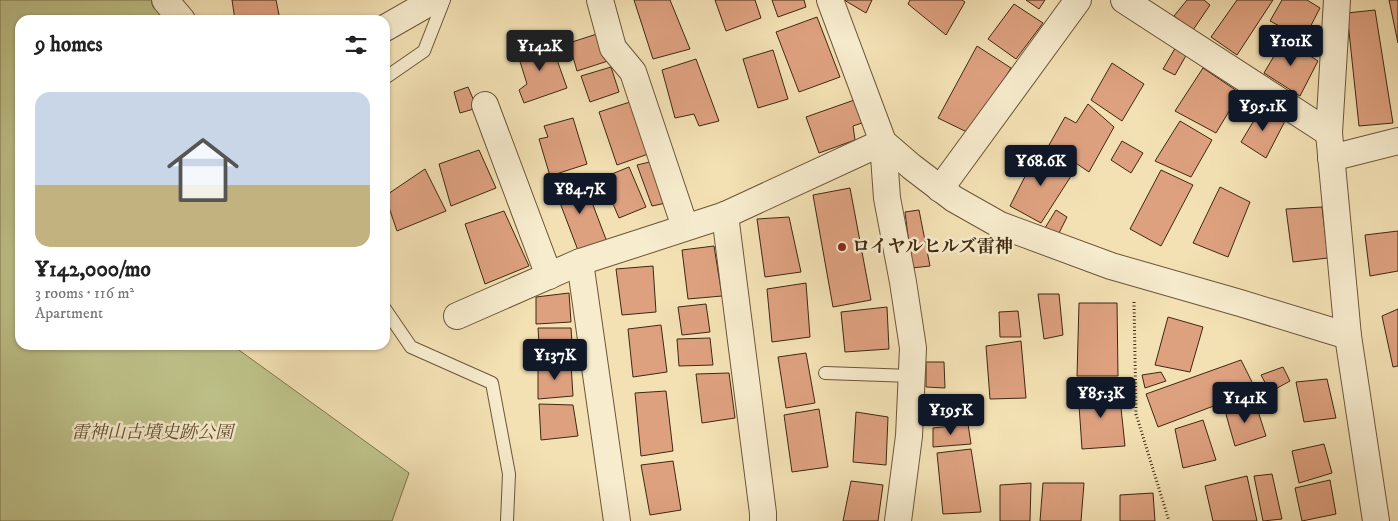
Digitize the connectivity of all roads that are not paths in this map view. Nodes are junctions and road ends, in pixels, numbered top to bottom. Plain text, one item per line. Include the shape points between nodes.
1 (165, 0) edge
2 (434, 0) edge
3 (444, 0) edge
4 (600, 0) edge
5 (830, 0) edge
6 (1078, 0) edge
7 (1124, 0) edge
8 (1337, 0) edge
9 (178, 15) edge
10 (390, 25) edge
11 (390, 74) edge
12 (485, 105) dead end
13 (1398, 140) edge
14 (883, 142) junction
15 (1330, 146) junction
16 (940, 189) junction
17 (725, 214) junction
18 (685, 228) junction
19 (580, 262) junction
20 (549, 276) junction
21 (390, 316) edge
22 (457, 316) dead end
23 (1348, 336) junction
24 (825, 373) dead end
25 (912, 376) junction
26 (507, 521) edge
27 (617, 521) edge
28 (763, 521) edge
29 (898, 521) edge
30 (1376, 521) edge

1 - 9 street
2 - 10 street
3 - 11 lane via 424,50
4 - 18 street via 613,48 633,72
5 - 14 street
6 - 16 street
7 - 15 street
8 - 15 street
12 - 20 street
13 - 15 street
14 - 16 street
14 - 17 street
14 - 25 street via 887,198 913,348
15 - 23 street
16 - 23 street via 1000,225 1111,266
17 - 18 street
17 - 28 street
18 - 19 street
19 - 20 street
19 - 27 street
20 - 22 street
21 - 26 lane via 411,347 492,383 509,474
23 - 30 street
24 - 25 lane
25 - 29 street via 909,436

